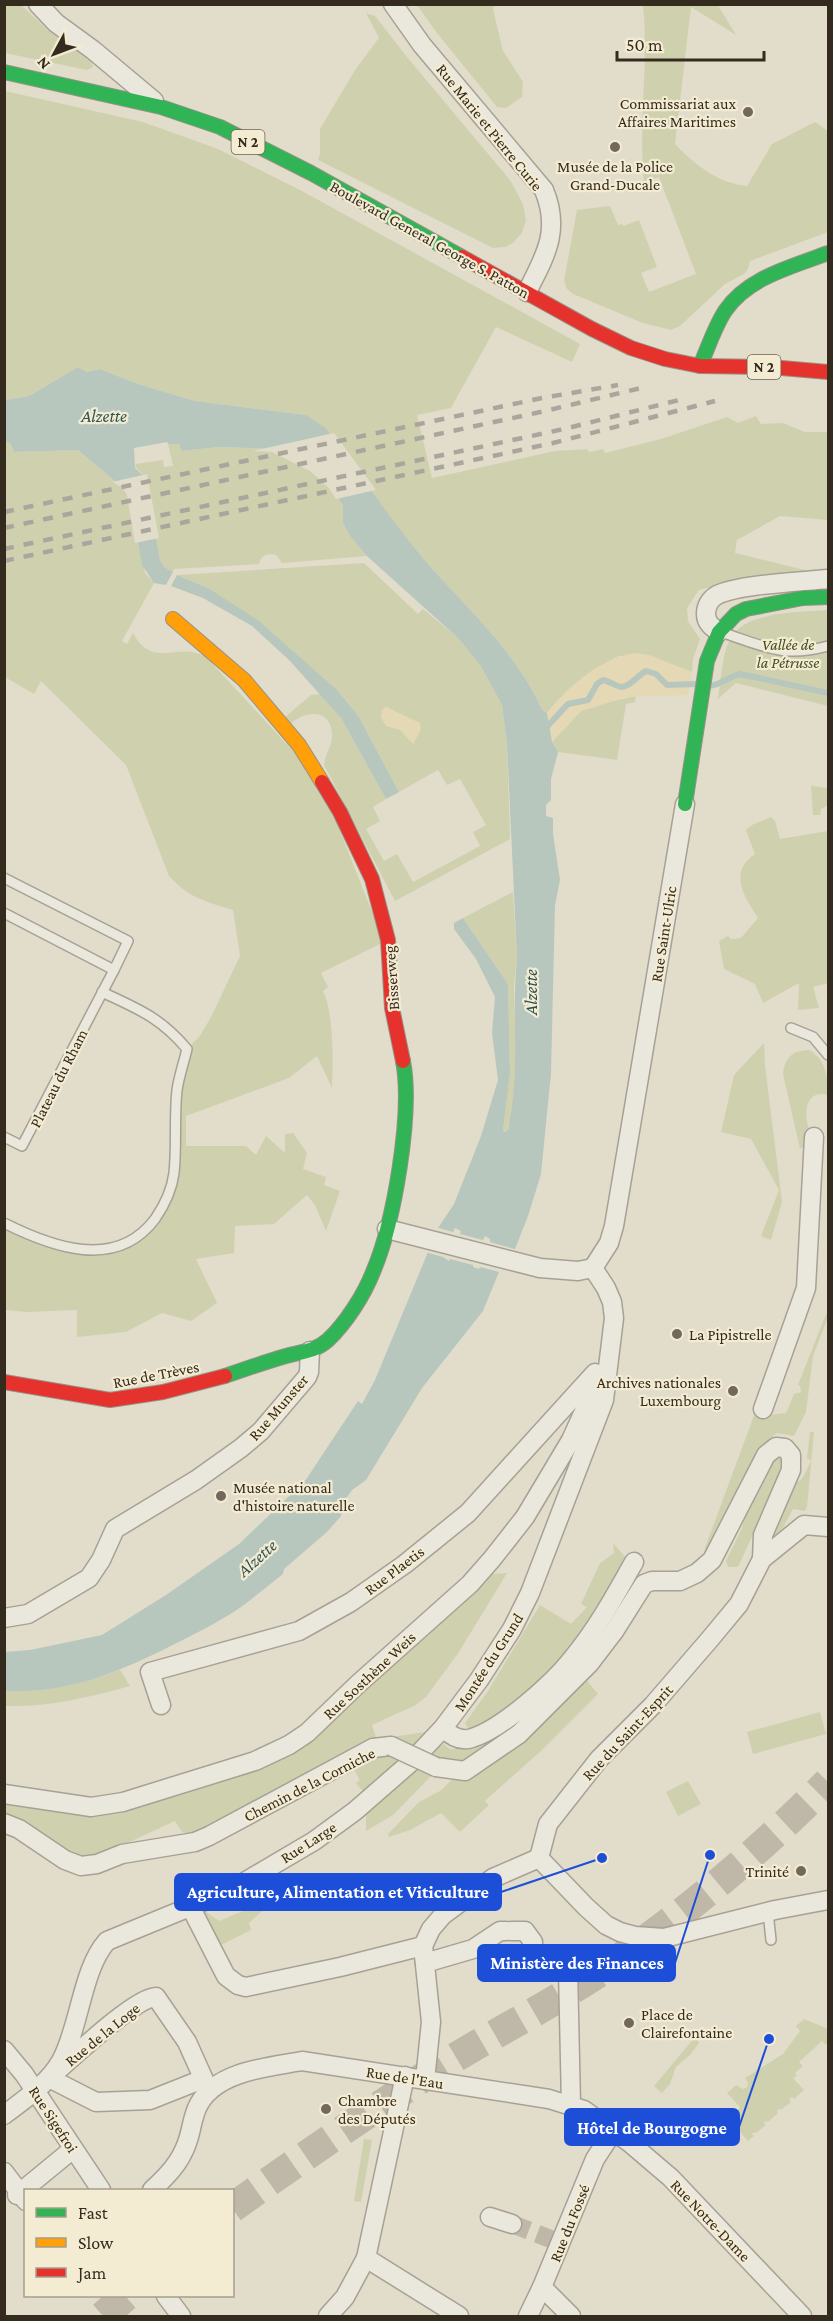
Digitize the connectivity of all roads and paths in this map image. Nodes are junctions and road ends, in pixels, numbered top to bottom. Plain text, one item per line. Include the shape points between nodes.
1 (38, 4) edge
2 (393, 4) edge
3 (4, 72) edge
4 (161, 107) junction
5 (828, 253) edge
6 (527, 292) junction
7 (700, 366) junction
8 (828, 372) edge
9 (828, 579) edge
10 (828, 597) edge
11 (173, 619) dead end
12 (719, 632) junction
13 (828, 646) edge
14 (685, 804) joint
15 (4, 878) edge
16 (4, 913) edge
17 (114, 970) junction
18 (102, 992) junction
19 (791, 1028) dead end
20 (828, 1055) edge
21 (4, 1137) edge
22 (814, 1137) dead end
23 (4, 1223) edge
24 (387, 1229) junction
25 (592, 1268) junction
26 (310, 1352) junction
27 (608, 1358) junction
28 (4, 1382) edge
29 (763, 1409) dead end
30 (828, 1527) edge
31 (762, 1559) junction
32 (634, 1562) dead end
33 (4, 1618) edge
34 (161, 1705) dead end
35 (443, 1728) junction
36 (4, 1794) edge
37 (4, 1823) edge
38 (539, 1858) junction
39 (828, 1900) edge
40 (191, 1908) junction
41 (768, 1912) junction
42 (771, 1940) dead end
43 (424, 1955) junction
44 (4, 2050) edge
45 (405, 2076) junction
46 (49, 2078) junction
47 (425, 2080) junction
48 (35, 2091) junction
49 (204, 2091) junction
50 (571, 2105) junction
51 (4, 2115) edge
52 (614, 2130) junction
53 (73, 2149) junction
54 (4, 2172) edge
55 (29, 2189) edge
56 (100, 2189) edge
57 (153, 2189) edge
58 (21, 2196) edge
59 (490, 2217) dead end
60 (512, 2224) tunnel mouth
61 (366, 2258) junction
62 (542, 2288) junction
63 (167, 2297) edge
64 (181, 2316) edge
65 (328, 2316) edge
66 (459, 2316) edge
67 (528, 2316) edge
68 (571, 2316) edge
69 (802, 2316) edge

1 - 4 street, Boulevard General George S. Patton via 56,23
2 - 6 street, Rue Marie et Pierre Curie via 422,45 544,190 552,222 550,239
3 - 4 street, Boulevard General George S. Patton / N 2
4 - 6 street, Boulevard General George S. Patton / N 2 via 220,127
5 - 7 street via 747,289 725,312
6 - 7 street, Boulevard General George S. Patton / N 2 via 631,348
7 - 8 street, N 2
9 - 12 street via 754,587 716,596 706,609 706,618
10 - 12 street, Rue Saint-Ulric via 746,609 735,614
11 - 24 street, Bisserweg via 306,739 372,879 388,940 392,1008 405,1073 404,1128
12 - 13 lane via 789,653
12 - 14 street, Rue Saint-Ulric via 708,661
14 - 25 street, Rue Saint-Ulric via 614,1226 609,1243
15 - 17 lane, Plateau du Rham via 128,941
16 - 17 lane
17 - 18 lane, Plateau du Rham
18 - 21 lane, Plateau du Rham via 22,1146
18 - 23 lane via 148,1013 171,1029 187,1049 177,1089 174,1174 164,1206 146,1231 126,1243 96,1251 60,1247
19 - 20 lane via 813,1037
22 - 29 street via 806,1288
24 - 25 street via 516,1263 563,1271
24 - 26 street, Rue Munster via 363,1292 338,1330
25 - 27 street, Montée du Grund via 612,1302 614,1318
26 - 28 street, Rue de Trèves via 163,1392 110,1400
26 - 33 street, Rue Munster via 307,1377 261,1431 196,1480 115,1529 89,1578 28,1614
27 - 34 street, Rue Plaetis via 468,1513 405,1564 351,1602 299,1631 150,1672
27 - 35 street, Montée du Grund via 604,1400 530,1593 485,1672
27 - 36 street, Rue Sosthène Weis via 571,1440 525,1517 492,1559 470,1584 307,1733 255,1761 123,1802 91,1807
30 - 31 street, Rue du Saint-Esprit via 804,1525
31 - 37 street, Chemin de la Corniche, bridge via 763,1534 791,1470 791,1455 785,1448 776,1447 766,1455 712,1560 680,1581 644,1584 589,1664 519,1734 465,1771 436,1767 391,1746 372,1748 195,1842 122,1854 81,1866
31 - 38 street, Rue du Saint-Esprit via 739,1604 661,1697 599,1759 548,1824
32 - 35 street, Montée du Grund via 571,1661 516,1712 472,1738 456,1738
35 - 40 street, Rue Large via 410,1763 314,1841 231,1890
38 - 41 street via 606,1924 635,1936 664,1938
38 - 43 street via 492,1878 443,1915 430,1929
39 - 41 street
40 - 43 street via 226,1976 246,1987
40 - 46 street, Rue Large via 115,1936 101,1948 61,2061
41 - 42 lane
43 - 47 street via 431,2022
43 - 50 street via 474,1949 500,1931 525,1931 533,1942 533,1966 568,1969
44 - 48 street, Rue Sigefroi
45 - 47 street, Rue de l'Eau
45 - 49 street, Rue de l'Eau via 302,2061 249,2072
45 - 61 street
46 - 48 street, Rue Large
46 - 49 street, Rue de l'Eau via 96,2102 150,2100
46 - 49 street, Rue de la Loge via 124,2014 149,1997 156,1997 187,2042
47 - 50 street, Rue de l'Eau
48 - 51 street, Rue Large
48 - 53 street, Rue Sigefroi
49 - 57 street via 180,2160
50 - 52 street, Rue de l'Eau
52 - 62 street, Rue du Fossé via 595,2159
52 - 69 street, Rue Notre-Dame via 670,2178
53 - 55 street
53 - 56 street, Rue Sigefroi
54 - 58 street
59 - 60 street
61 - 65 street via 345,2297
61 - 66 street
62 - 67 street, Rue du Fossé
62 - 68 street
63 - 64 street

